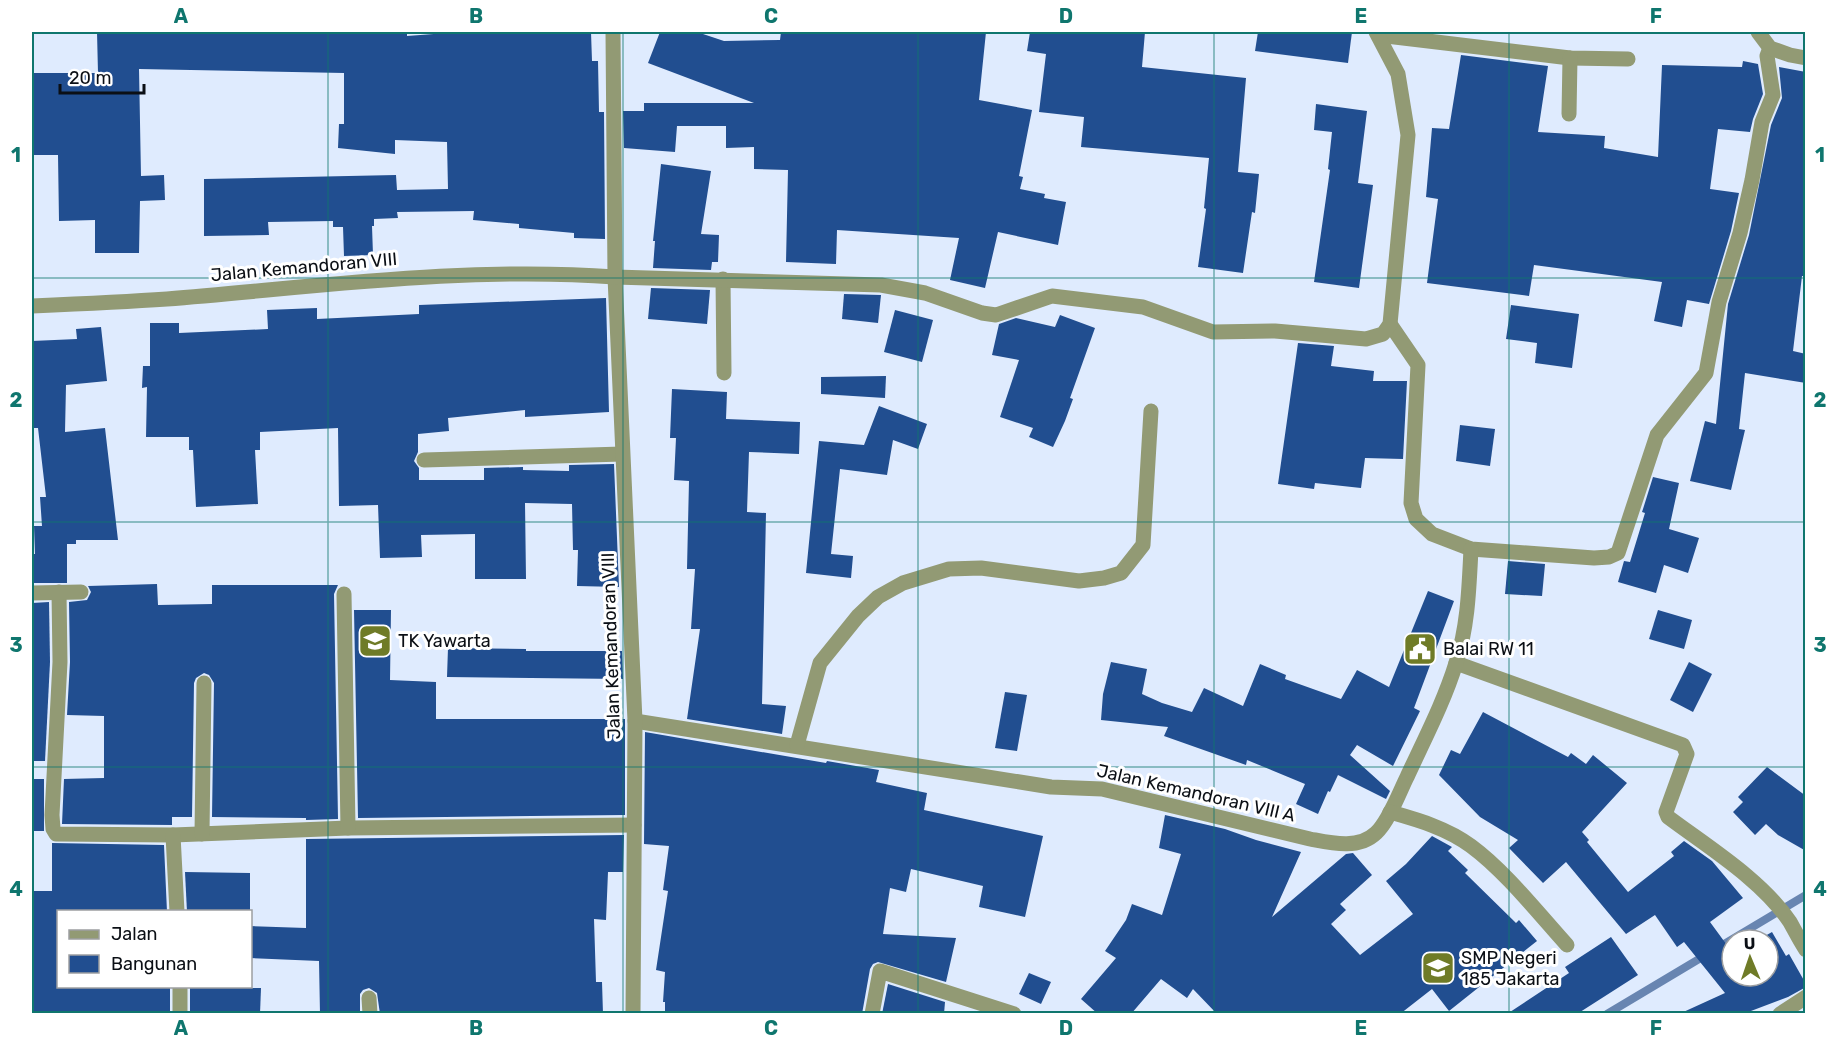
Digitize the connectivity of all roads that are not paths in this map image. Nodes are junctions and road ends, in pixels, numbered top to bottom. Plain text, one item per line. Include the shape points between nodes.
1 (613, 32) edge
2 (1758, 32) edge
3 (1377, 33) edge
4 (1770, 48) junction
5 (1570, 58) junction
6 (1806, 58) edge
7 (1628, 59) dead end
8 (1569, 114) dead end
9 (615, 277) junction
10 (723, 279) junction
11 (32, 306) edge
12 (1390, 324) junction
13 (724, 373) dead end
14 (1151, 411) dead end
15 (622, 454) junction
16 (424, 460) dead end
17 (1471, 549) junction
18 (59, 592) junction
19 (81, 592) dead end
20 (32, 593) edge
21 (344, 594) dead end
22 (1456, 663) junction
23 (204, 683) dead end
24 (634, 721) junction
25 (797, 745) junction
26 (1390, 812) junction
27 (634, 825) junction
28 (348, 828) junction
29 (202, 834) junction
30 (173, 835) junction
31 (177, 910) edge
32 (1568, 945) dead end
33 (1806, 950) edge
34 (180, 988) edge
35 (1806, 997) edge
36 (180, 1014) edge
37 (633, 1014) edge
38 (872, 1014) edge
39 (1014, 1014) edge
40 (1779, 1014) edge

1 - 9 street, Jalan Kemandoran VIII
2 - 4 street
3 - 5 street
3 - 12 street via 1398,74 1408,135
4 - 6 street
4 - 17 street via 1767,56 1773,95 1762,122 1706,373 1657,435 1618,553 1594,558
5 - 7 street
5 - 8 street
9 - 10 street, Jalan Kemandoran VIII
9 - 11 street, Jalan Kemandoran VIII via 562,274 400,278 165,299
9 - 15 street, Jalan Kemandoran VIII
10 - 12 street, Jalan Kemandoran VIII via 881,285 926,293 996,315 1052,296 1143,307 1213,332 1275,331 1366,339 1383,334
10 - 13 street
12 - 17 street via 1418,365 1411,503 1416,519 1432,534
14 - 25 street via 1143,544 1121,573 1079,581 981,568 949,569 903,583 878,597 858,616 820,663
15 - 16 street
15 - 24 street, Jalan Kemandoran VIII
17 - 22 street, Jalan Kemandoran VIII A via 1469,606
18 - 19 street
18 - 20 street
18 - 30 street via 54,833
21 - 28 street
22 - 26 street, Jalan Kemandoran VIII A
22 - 33 street via 1683,745 1687,754 1666,813 1668,817 1772,901
23 - 29 street
24 - 25 street, Jalan Kemandoran VIII A
24 - 27 street, Jalan Kemandoran VIII
25 - 26 street, Jalan Kemandoran VIII A via 1051,787 1102,789 1335,844 1364,841 1377,833
26 - 32 street via 1422,821 1470,845
27 - 28 street
27 - 37 street, Jalan Kemandoran VIII
28 - 29 street
29 - 30 street
30 - 31 street
34 - 36 street
35 - 40 street
38 - 39 street via 880,971

